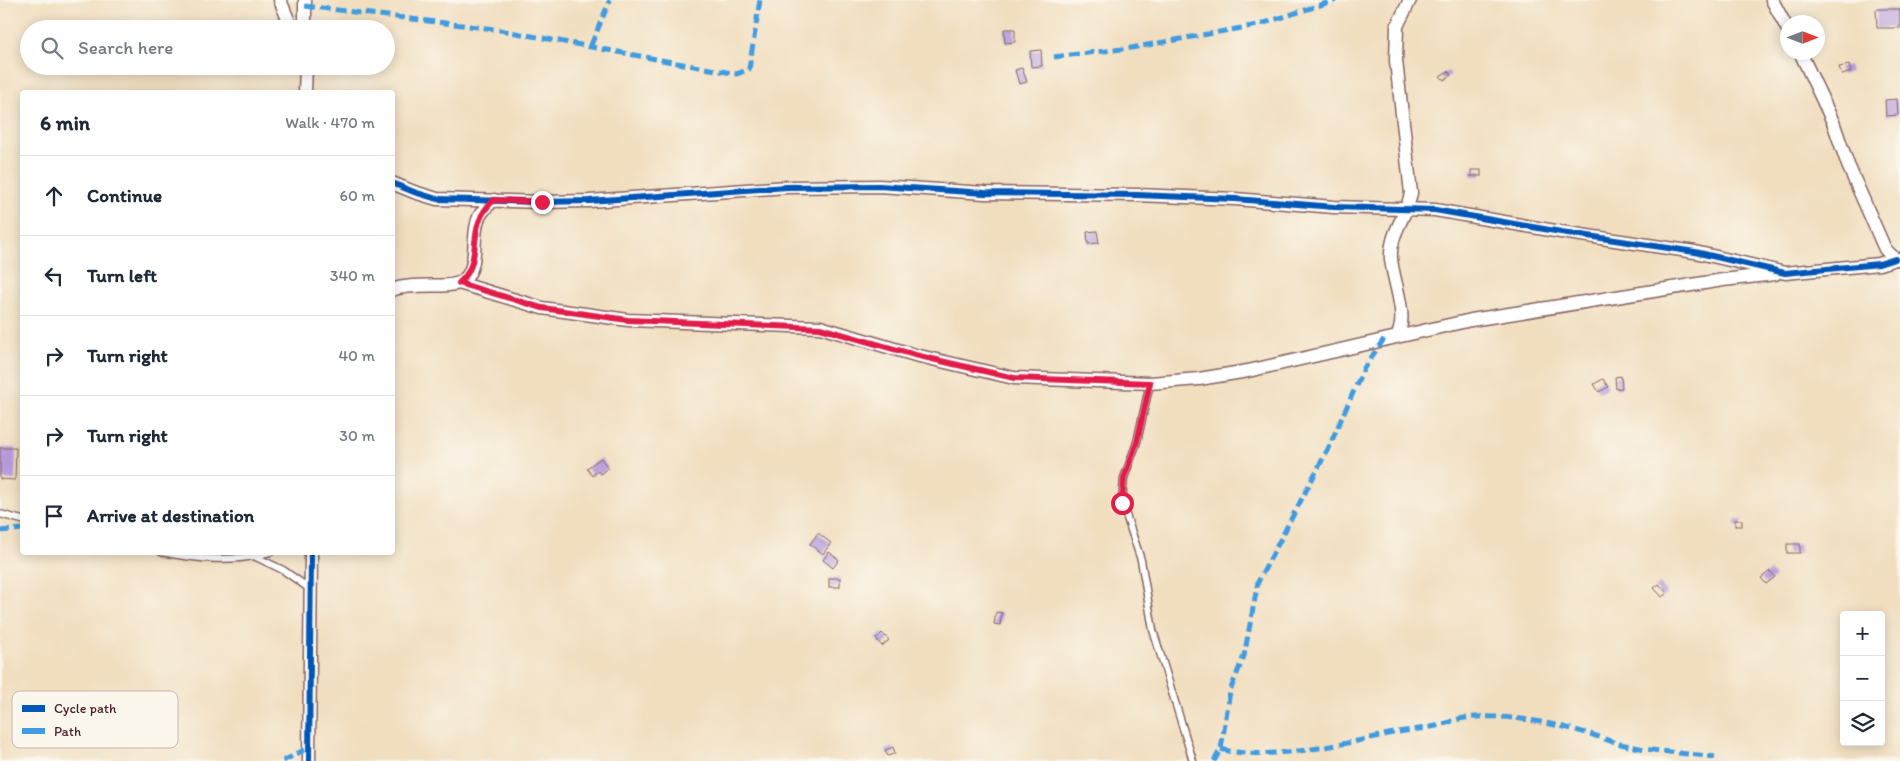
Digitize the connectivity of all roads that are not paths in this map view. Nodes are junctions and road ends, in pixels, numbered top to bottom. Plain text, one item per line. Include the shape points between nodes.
1 (280, 0) edge
2 (305, 0) edge
3 (1410, 0) edge
4 (1772, 0) edge
5 (1780, 15) edge
6 (288, 20) edge
7 (306, 20) edge
8 (1804, 60) edge
9 (306, 75) edge
10 (305, 90) edge
11 (395, 183) edge
12 (494, 200) junction
13 (1407, 209) junction
14 (1897, 259) edge
15 (1785, 273) junction
16 (395, 280) edge
17 (459, 283) junction
18 (411, 285) junction
19 (395, 289) edge
20 (1397, 336) junction
21 (1150, 383) junction
22 (0, 514) edge
23 (20, 519) edge
24 (184, 555) edge
25 (262, 555) edge
26 (310, 555) edge
27 (256, 557) junction
28 (310, 589) junction
29 (309, 761) edge
30 (1193, 761) edge

1 - 6 street
2 - 7 street
3 - 13 street via 1397,26 1396,61 1411,193
4 - 5 street
8 - 14 street via 1833,122 1885,250
9 - 10 street
11 - 12 street via 437,199
12 - 13 street via 590,202 787,187 879,186 985,193 1137,194
12 - 17 street via 484,208 479,218 472,269
13 - 15 street via 1435,210 1695,252
13 - 20 street via 1394,233 1392,245 1393,273 1403,317
14 - 15 street via 1879,264
15 - 20 street via 1471,320
16 - 18 street
17 - 18 street
17 - 21 street via 542,308 628,320 820,328 1014,378
18 - 19 street
20 - 21 street via 1248,371
21 - 30 lane via 1137,442 1124,478 1122,503 1141,560 1153,630
22 - 23 lane
24 - 27 lane
25 - 27 lane
26 - 28 street
27 - 28 lane via 283,570
28 - 29 street

